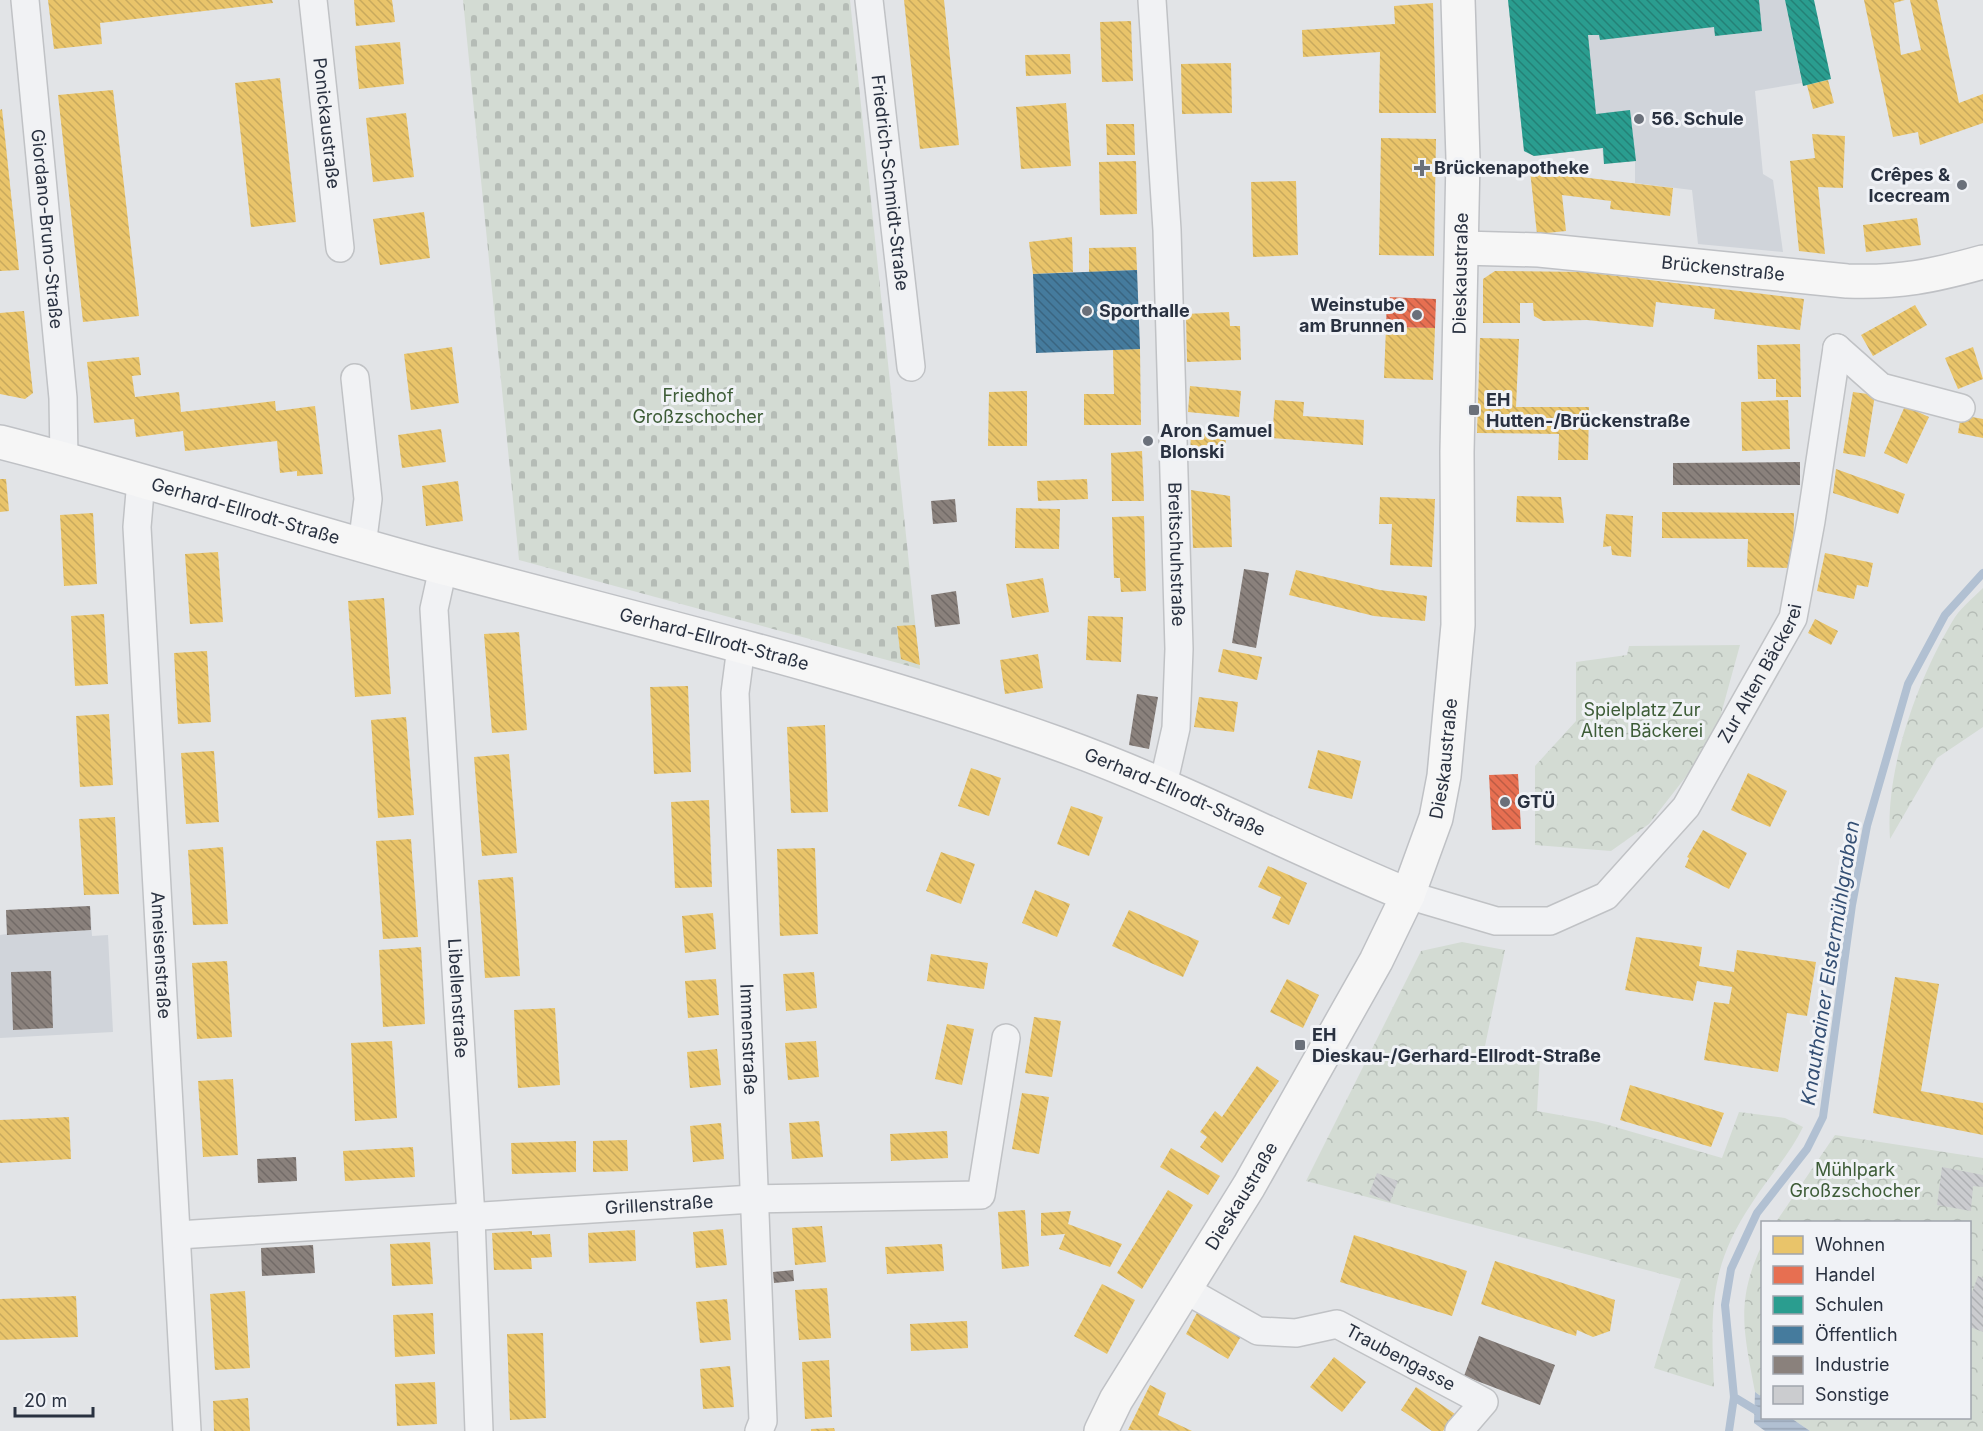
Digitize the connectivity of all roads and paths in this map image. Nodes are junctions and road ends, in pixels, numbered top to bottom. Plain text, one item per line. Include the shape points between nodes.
1 (25, 0) edge
2 (314, 0) edge
3 (869, 0) edge
4 (1152, 0) edge
5 (1458, 0) edge
6 (340, 248) dead end
7 (1462, 248) junction
8 (1983, 262) edge
9 (911, 367) dead end
10 (355, 378) dead end
11 (1961, 408) dead end
12 (0, 442) edge
13 (64, 459) junction
14 (141, 480) junction
15 (362, 546) junction
16 (443, 568) junction
17 (741, 647) junction
18 (1163, 785) junction
19 (1408, 895) junction
20 (1006, 1038) dead end
21 (753, 1198) junction
22 (471, 1217) junction
23 (177, 1235) junction
24 (1184, 1289) junction
25 (187, 1431) edge
26 (478, 1431) edge
27 (759, 1431) edge
28 (1101, 1431) edge
29 (1459, 1431) edge

1 - 13 street, Giordano-Bruno-Straße via 63,398
2 - 6 street, Ponickaustraße
3 - 9 street, Friedrich-Schmidt-Straße
4 - 18 street, Breitschuhstraße via 1167,230 1179,649 1176,728
5 - 7 main road, Dieskaustraße
7 - 8 main road, Brückenstraße via 1539,250 1846,281 1889,282 1930,277
7 - 19 main road, Dieskaustraße via 1458,625 1436,818
10 - 15 street via 368,499
11 - 19 street, Zur Alten Bäckerei via 1881,387 1837,348 1793,618 1686,807 1606,896 1550,921 1496,921
12 - 13 main road, Gerhard-Ellrodt-Straße
13 - 14 main road, Gerhard-Ellrodt-Straße
14 - 15 main road, Gerhard-Ellrodt-Straße
14 - 23 street, Ameisenstraße via 137,527
15 - 16 main road, Gerhard-Ellrodt-Straße
16 - 17 main road, Gerhard-Ellrodt-Straße
16 - 22 street, Libellenstraße via 434,609
17 - 18 main road, Gerhard-Ellrodt-Straße via 947,707
17 - 21 street, Immenstraße via 735,693
18 - 19 main road, Gerhard-Ellrodt-Straße
19 - 24 main road, Dieskaustraße via 1376,961 1249,1186
20 - 21 street, Grillenstraße via 981,1195
21 - 22 street, Grillenstraße
21 - 27 street, Immenstraße via 762,1422
22 - 23 street, Grillenstraße
22 - 26 street, Libellenstraße
23 - 25 street, Ameisenstraße
24 - 28 main road, Dieskaustraße
24 - 29 street, Traubengasse via 1258,1332 1296,1333 1337,1324 1484,1402

